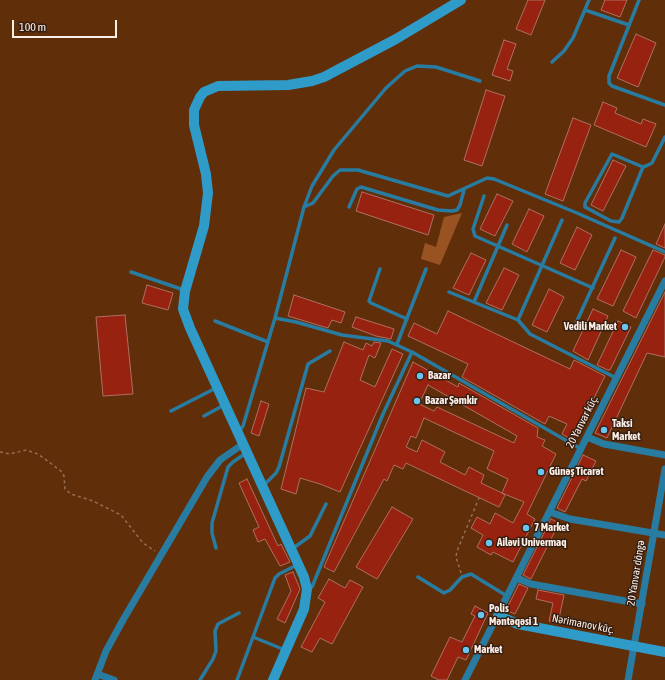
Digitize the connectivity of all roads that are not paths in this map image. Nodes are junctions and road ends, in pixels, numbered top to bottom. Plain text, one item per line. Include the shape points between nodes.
1 (461, 0) edge
2 (589, 0) edge
3 (639, 0) edge
4 (585, 10) junction
5 (629, 25) junction
6 (552, 62) dead end
7 (480, 82) dead end
8 (665, 105) edge
9 (665, 137) edge
10 (643, 167) junction
11 (464, 190) junction
12 (484, 196) dead end
13 (304, 207) junction
14 (349, 207) dead end
15 (562, 220) dead end
16 (508, 225) dead end
17 (615, 238) dead end
18 (499, 247) junction
19 (665, 252) edge
20 (542, 265) junction
21 (426, 268) dead end
22 (380, 269) dead end
23 (131, 272) dead end
24 (665, 280) edge
25 (593, 288) junction
26 (185, 291) junction
27 (449, 292) dead end
28 (474, 302) junction
29 (275, 318) junction
30 (407, 319) junction
31 (215, 320) dead end
32 (518, 320) junction
33 (576, 323) dead end
34 (268, 342) junction
35 (397, 344) junction
36 (330, 351) dead end
37 (412, 352) junction
38 (617, 378) junction
39 (217, 388) junction
40 (225, 405) junction
41 (171, 411) dead end
42 (204, 416) dead end
43 (240, 430) dead end
44 (587, 437) junction
45 (245, 448) junction
46 (581, 449) junction
47 (665, 455) edge
48 (665, 469) edge
49 (262, 487) junction
50 (326, 504) dead end
51 (550, 512) junction
52 (653, 533) junction
53 (665, 535) edge
54 (216, 548) dead end
55 (291, 550) junction
56 (298, 565) junction
57 (418, 577) dead end
58 (517, 578) junction
59 (307, 589) junction
60 (508, 596) junction
61 (642, 604) junction
62 (239, 613) dead end
63 (498, 616) junction
64 (253, 637) junction
65 (634, 646) junction
66 (286, 650) junction
67 (665, 652) edge
68 (96, 677) edge
69 (114, 680) edge
70 (200, 680) edge
71 (237, 680) edge
72 (273, 680) edge
73 (465, 680) edge
74 (628, 680) edge

1 - 26 street via 361,58 312,81 288,85 222,86 211,88 200,97 193,118 206,174 207,209 200,243
2 - 4 lane
3 - 5 lane
4 - 5 lane
4 - 6 lane via 573,38
5 - 8 lane via 609,76 609,83
7 - 13 lane via 427,66 417,66 405,71 386,88 334,150 312,186
9 - 10 lane via 652,163
10 - 10 lane via 619,222 611,221 585,207 612,154
11 - 13 lane via 448,196 440,195 348,169 340,170 333,176 313,203
11 - 14 lane via 460,205 457,210 452,211 438,210 361,187 357,188
11 - 19 lane via 482,179 494,179
12 - 18 lane via 473,232 480,239
13 - 29 lane
15 - 20 lane
16 - 18 lane
17 - 25 lane
18 - 20 lane
18 - 28 lane
20 - 25 lane
20 - 32 lane
21 - 30 lane
22 - 30 lane via 371,303
23 - 26 lane
24 - 38 street, 20 Yanvar küç.
25 - 33 lane
26 - 39 street via 185,316
27 - 28 lane
28 - 32 lane
29 - 34 lane
29 - 35 lane via 342,335
30 - 35 lane
31 - 34 lane
32 - 38 lane via 530,334
34 - 43 lane
35 - 37 lane
36 - 49 lane via 308,364 276,473
37 - 46 lane
37 - 59 lane via 383,414 312,587
38 - 44 street, 20 Yanvar küç.
39 - 40 street
39 - 41 lane
40 - 42 lane
40 - 45 street
44 - 46 street, 20 Yanvar küç.
44 - 47 street via 604,444
45 - 49 street
45 - 54 lane via 228,467 212,522
45 - 68 street via 220,460 207,477 106,651
46 - 51 street, 20 Yanvar küç.
48 - 52 street, 20 Yanvar döngə
49 - 55 street
50 - 55 lane via 310,536
51 - 52 street via 570,519
51 - 58 street, 20 Yanvar küç.
52 - 53 street
52 - 61 street, 20 Yanvar döngə
55 - 56 street
56 - 59 street
56 - 64 lane via 275,578
57 - 60 lane via 444,592 450,590 462,577 471,574
58 - 60 street, 20 Yanvar küç.
58 - 61 street via 531,584
59 - 66 street via 304,609
60 - 63 street, 20 Yanvar küç.
61 - 65 street, 20 Yanvar döngə
62 - 70 lane via 218,624 215,631 216,651
63 - 65 street, Nərimanov küç. via 518,624
63 - 73 street, 20 Yanvar küç.
64 - 66 lane
64 - 71 lane
65 - 67 street, Nərimanov küç.
65 - 74 street, 20 Yanvar döngə
66 - 72 street
68 - 69 street

